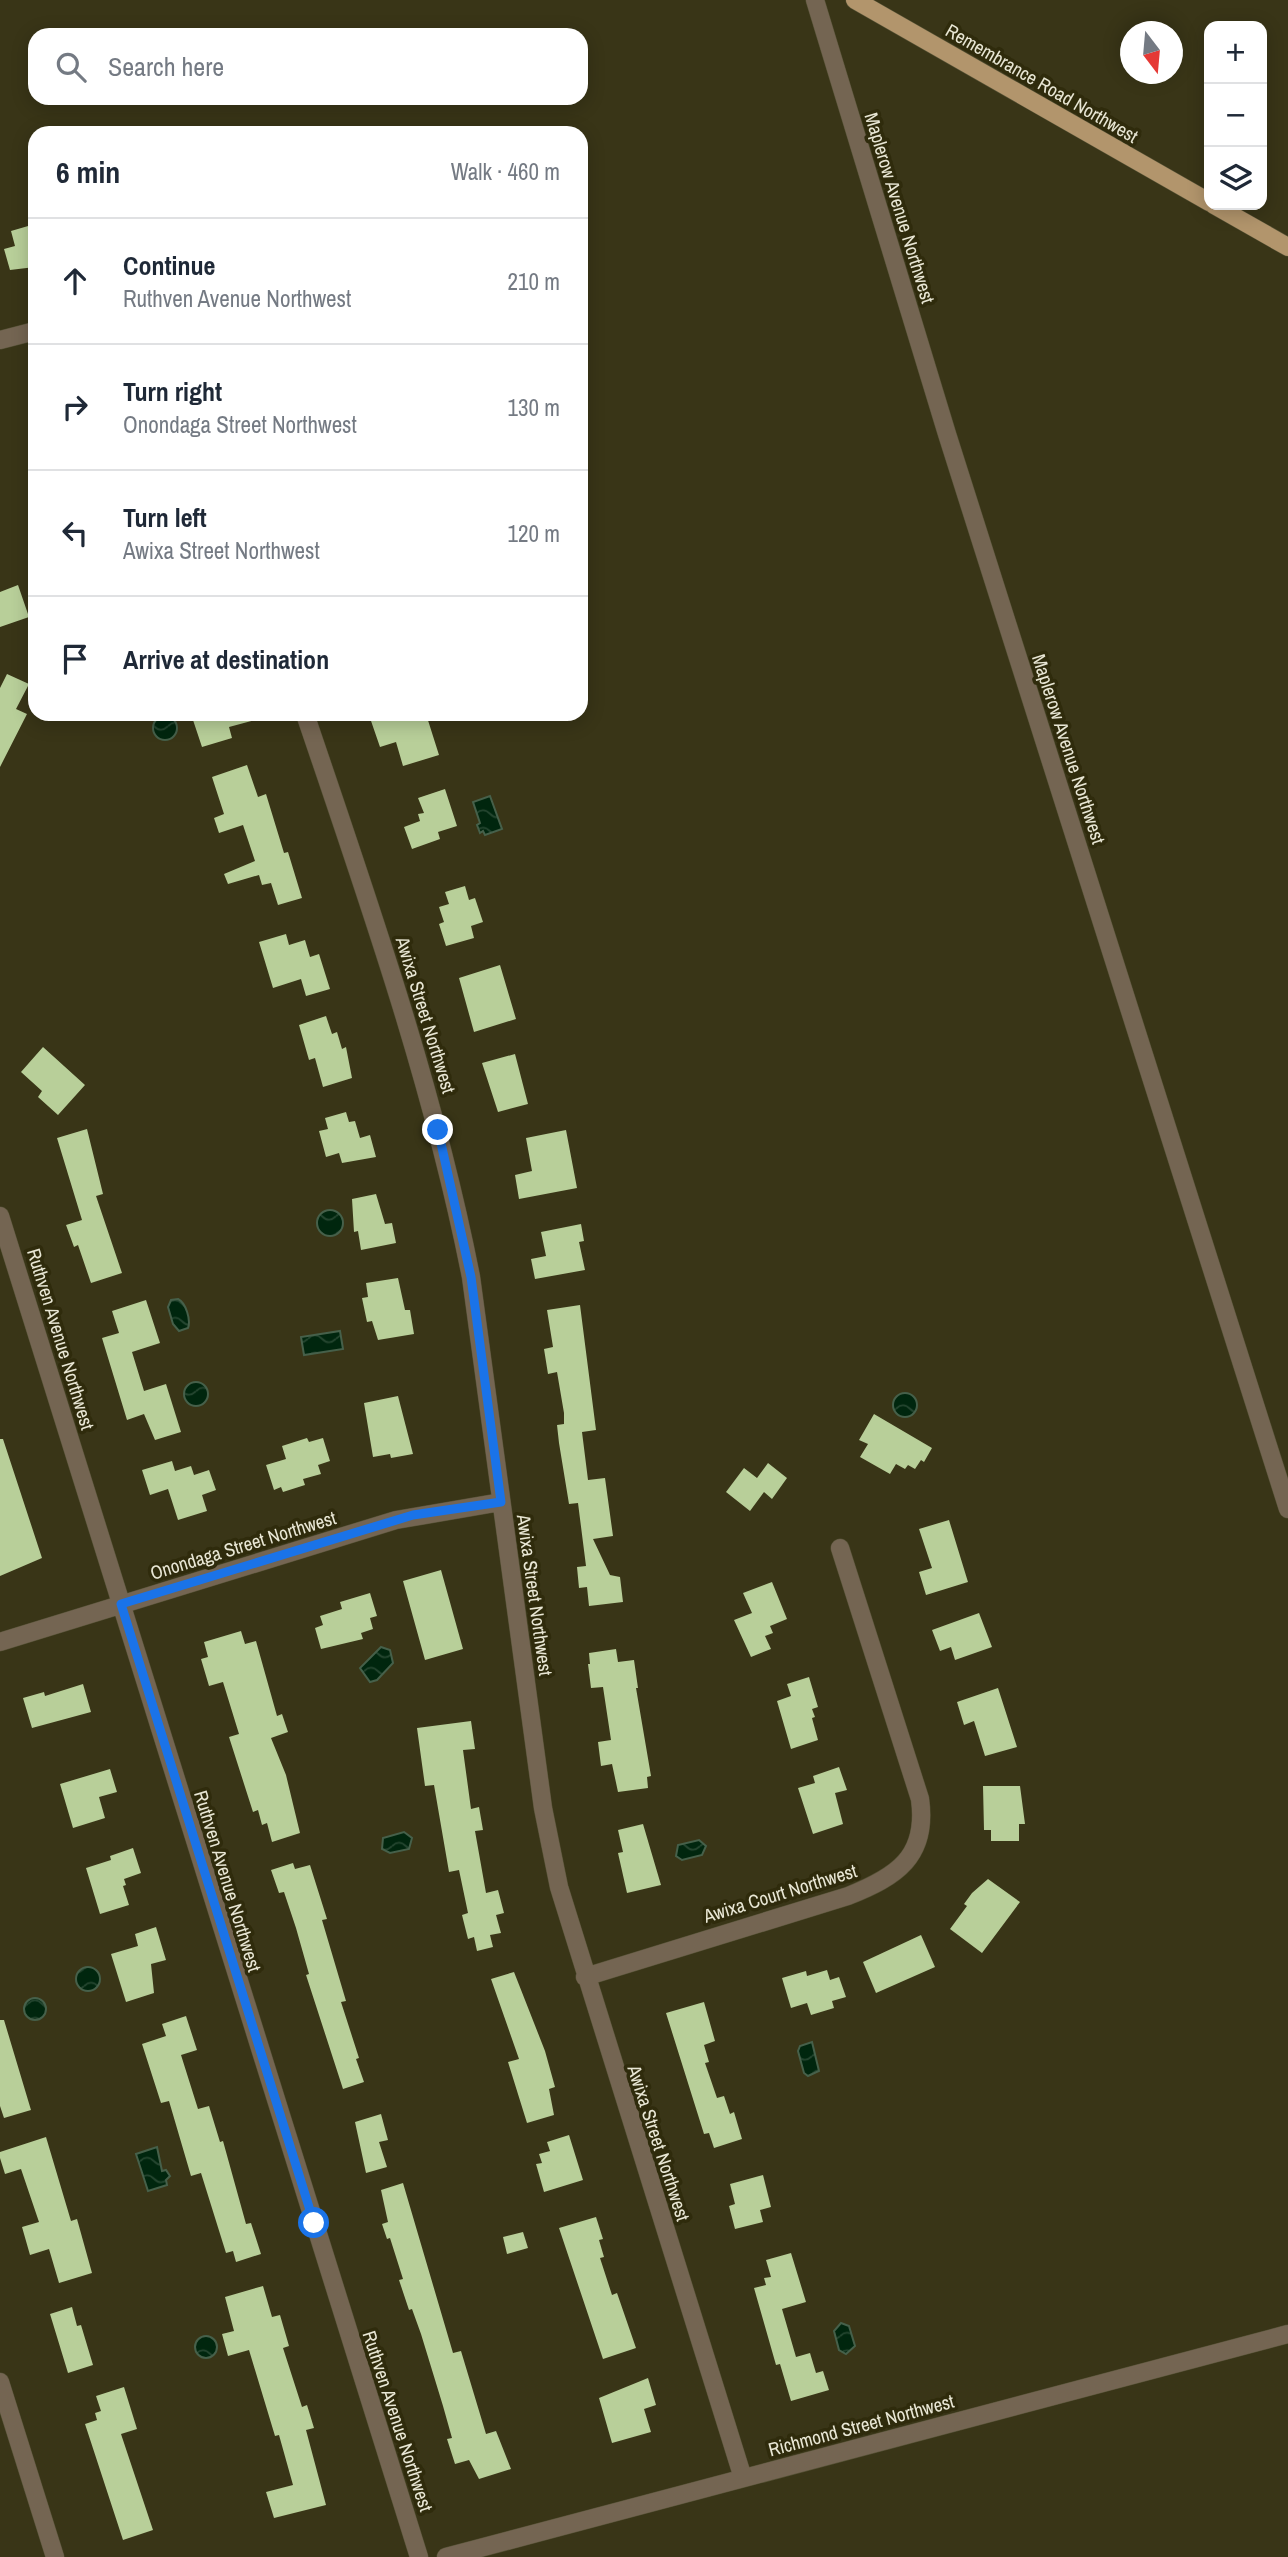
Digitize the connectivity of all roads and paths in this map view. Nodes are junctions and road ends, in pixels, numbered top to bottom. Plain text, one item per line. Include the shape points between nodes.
1 (815, 0) edge
2 (855, 0) edge
3 (1204, 199) edge
4 (1223, 210) edge
5 (1288, 247) edge
6 (28, 333) edge
7 (0, 340) edge
8 (307, 721) edge
9 (0, 1216) edge
10 (501, 1502) junction
11 (1288, 1509) edge
12 (840, 1548) dead end
13 (121, 1604) junction
14 (0, 1642) edge
15 (585, 1977) junction
16 (1288, 2333) edge
17 (0, 2382) edge
18 (743, 2478) junction
19 (55, 2557) edge
20 (419, 2557) edge
21 (446, 2557) edge

1 - 11 street, Maplerow Avenue Northwest via 951,447
2 - 3 main road, Remembrance Road Northwest
4 - 5 main road
6 - 7 street
8 - 10 street, Awixa Street Northwest via 414,1039 440,1135 471,1277
9 - 13 street, Ruthven Avenue Northwest
10 - 13 street, Onondaga Street Northwest via 413,1515
10 - 15 street, Awixa Street Northwest via 545,1822
12 - 15 street, Awixa Court Northwest via 920,1799 923,1818 913,1851 887,1879 848,1896
13 - 14 street, Onondaga Street Northwest
13 - 20 street, Ruthven Avenue Northwest
15 - 18 street, Awixa Street Northwest
16 - 18 street, Richmond Street Northwest
17 - 19 street
18 - 21 street, Richmond Street Northwest

